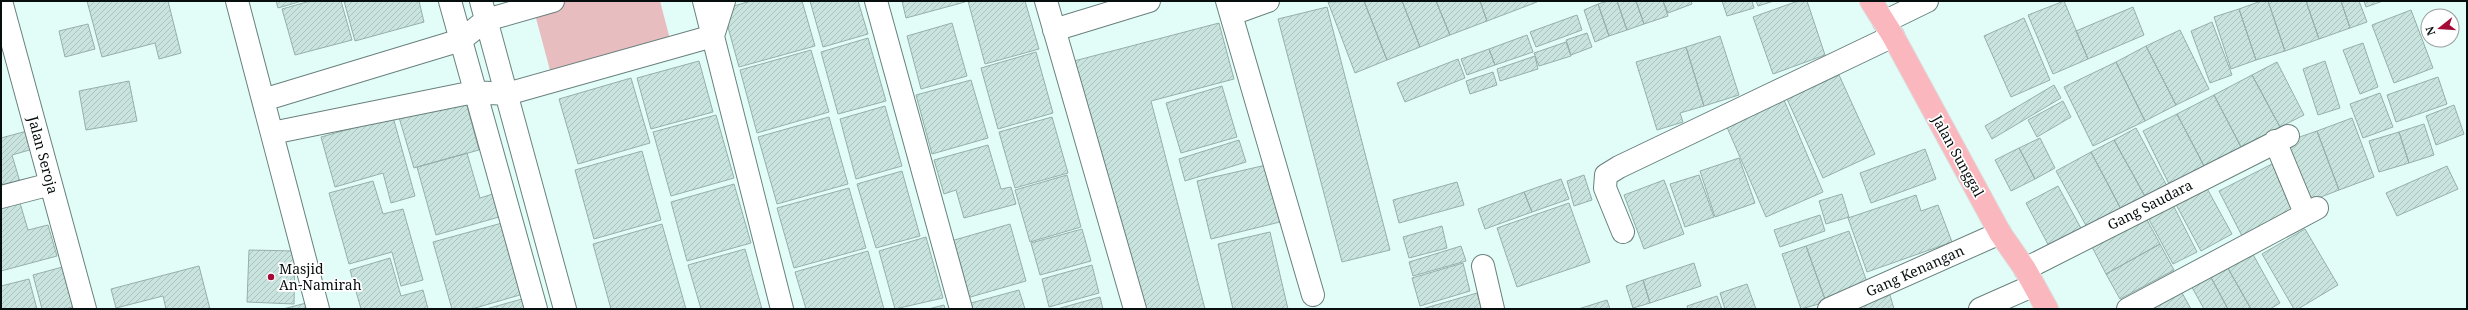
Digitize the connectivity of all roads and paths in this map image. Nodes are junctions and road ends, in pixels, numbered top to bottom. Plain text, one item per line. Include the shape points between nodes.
1 (237, 1) edge
2 (450, 1) edge
3 (553, 1) edge
4 (704, 1) edge
5 (724, 1) edge
6 (876, 1) edge
7 (1046, 1) edge
8 (1149, 1) edge
9 (1268, 1) edge
10 (1871, 1) edge
11 (1927, 1) edge
12 (1229, 7) edge
13 (2, 8) edge
14 (483, 10) edge
15 (1888, 29) junction
16 (1054, 30) junction
17 (713, 36) junction
18 (461, 40) junction
19 (474, 92) junction
20 (507, 94) junction
21 (263, 100) junction
22 (272, 133) junction
23 (51, 184) junction
24 (1, 197) edge
25 (1623, 232) dead end
26 (2000, 233) junction
27 (1483, 266) dead end
28 (2029, 277) junction
29 (1313, 294) dead end
30 (85, 309) edge
31 (318, 309) edge
32 (536, 309) edge
33 (565, 309) edge
34 (782, 309) edge
35 (961, 309) edge
36 (1135, 309) edge
37 (1493, 309) edge
38 (1829, 309) edge
39 (1980, 309) edge
40 (2047, 309) edge
41 (2128, 309) edge

1 - 21 street
2 - 18 street
3 - 14 street
4 - 17 street
5 - 17 street
6 - 35 street
7 - 16 street
8 - 16 street
9 - 12 street
10 - 15 main road, Jalan Sunggal
11 - 15 street
12 - 29 street
13 - 23 street, Jalan Seroja
14 - 18 street
14 - 20 street
15 - 25 street via 1606,175 1605,188
15 - 26 main road, Jalan Sunggal
16 - 36 street
17 - 20 street
17 - 34 street
18 - 19 street
18 - 21 street
19 - 20 street
19 - 22 street
19 - 32 street
20 - 33 street
21 - 22 street
22 - 31 street
23 - 24 street
23 - 30 street, Jalan Seroja
26 - 28 main road, Jalan Sunggal
26 - 38 street, Gang Kenangan
27 - 37 street
28 - 39 street, Gang Saudara
28 - 40 main road, Jalan Sunggal
28 - 41 street, Gang Saudara via 2282,139 2311,210

